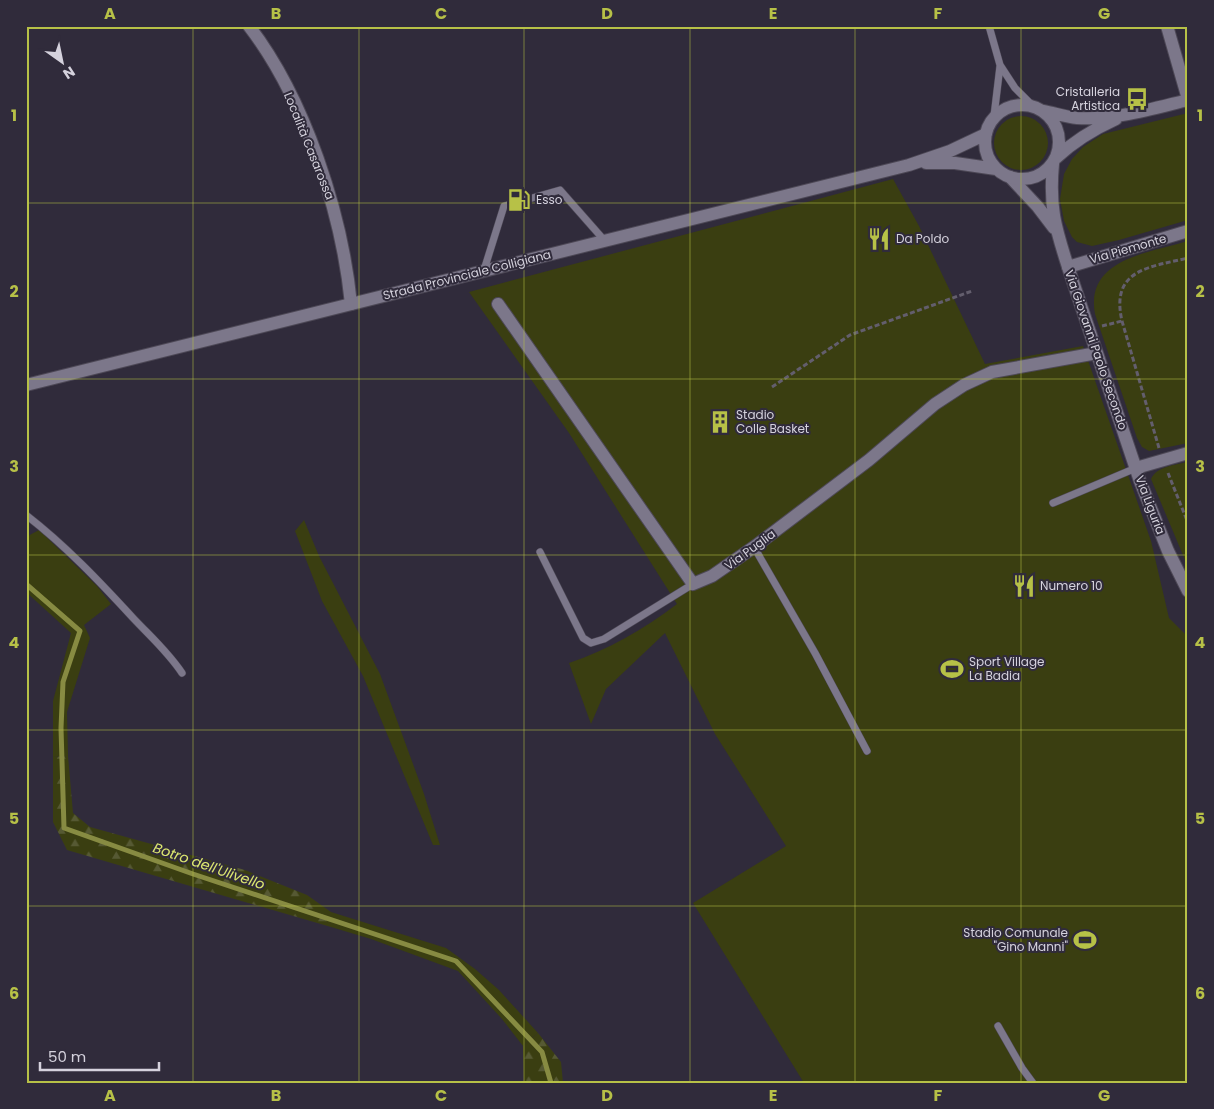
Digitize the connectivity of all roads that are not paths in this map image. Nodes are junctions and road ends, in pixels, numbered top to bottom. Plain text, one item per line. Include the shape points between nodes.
1 (248, 26) edge
2 (989, 26) edge
3 (1167, 26) edge
4 (1000, 65) junction
5 (1188, 100) edge
6 (1038, 108) junction
7 (994, 116) junction
8 (1123, 116) junction
9 (986, 134) junction
10 (1054, 161) junction
11 (909, 165) junction
12 (996, 168) junction
13 (1010, 177) junction
14 (1056, 232) junction
15 (1188, 232) edge
16 (604, 240) junction
17 (1068, 266) junction
18 (484, 270) junction
19 (351, 304) junction
20 (498, 304) dead end
21 (1097, 353) junction
22 (26, 385) edge
23 (1188, 453) edge
24 (1136, 468) junction
25 (1053, 503) dead end
26 (29, 518) edge
27 (754, 548) junction
28 (540, 552) dead end
29 (692, 584) junction
30 (1188, 591) edge
31 (182, 673) dead end
32 (867, 751) dead end
33 (998, 1026) dead end
34 (1033, 1083) edge

1 - 19 street, Località Casarossa via 290,94 324,176 334,208
2 - 4 lane
3 - 5 street
4 - 6 lane via 1015,88
4 - 7 lane
5 - 8 street
6 - 7 street via 1022,104
6 - 8 street via 1077,118
6 - 10 street via 1051,118 1058,132 1059,149
7 - 9 street
8 - 10 street via 1081,138
9 - 11 street, Strada Provinciale Colligiana
9 - 12 street via 985,146
10 - 13 street via 1044,172 1033,177
10 - 14 street, Via Giovanni Paolo Secondo via 1051,199
11 - 12 street, Strada Provinciale Colligiana via 947,163
11 - 16 street, Strada Provinciale Colligiana
12 - 13 street
13 - 14 street, Via Giovanni Paolo Secondo
14 - 17 street, Via Giovanni Paolo Secondo
15 - 17 street, Via Piemonte
16 - 18 street, Strada Provinciale Colligiana
16 - 18 lane via 560,190 504,206
17 - 21 street, Via Giovanni Paolo Secondo
18 - 19 street, Strada Provinciale Colligiana
19 - 22 street, Strada Provinciale Colligiana
20 - 29 street
21 - 24 street, Via Giovanni Paolo Secondo
21 - 27 street, Via Puglia via 980,376 935,404 870,460
23 - 24 street, Via Liguria
24 - 25 lane
24 - 30 street, Via Liguria
26 - 31 lane via 86,567 170,656
27 - 29 street, Via Puglia via 712,576
27 - 32 lane
28 - 29 lane via 583,638 591,643 604,639
33 - 34 lane

